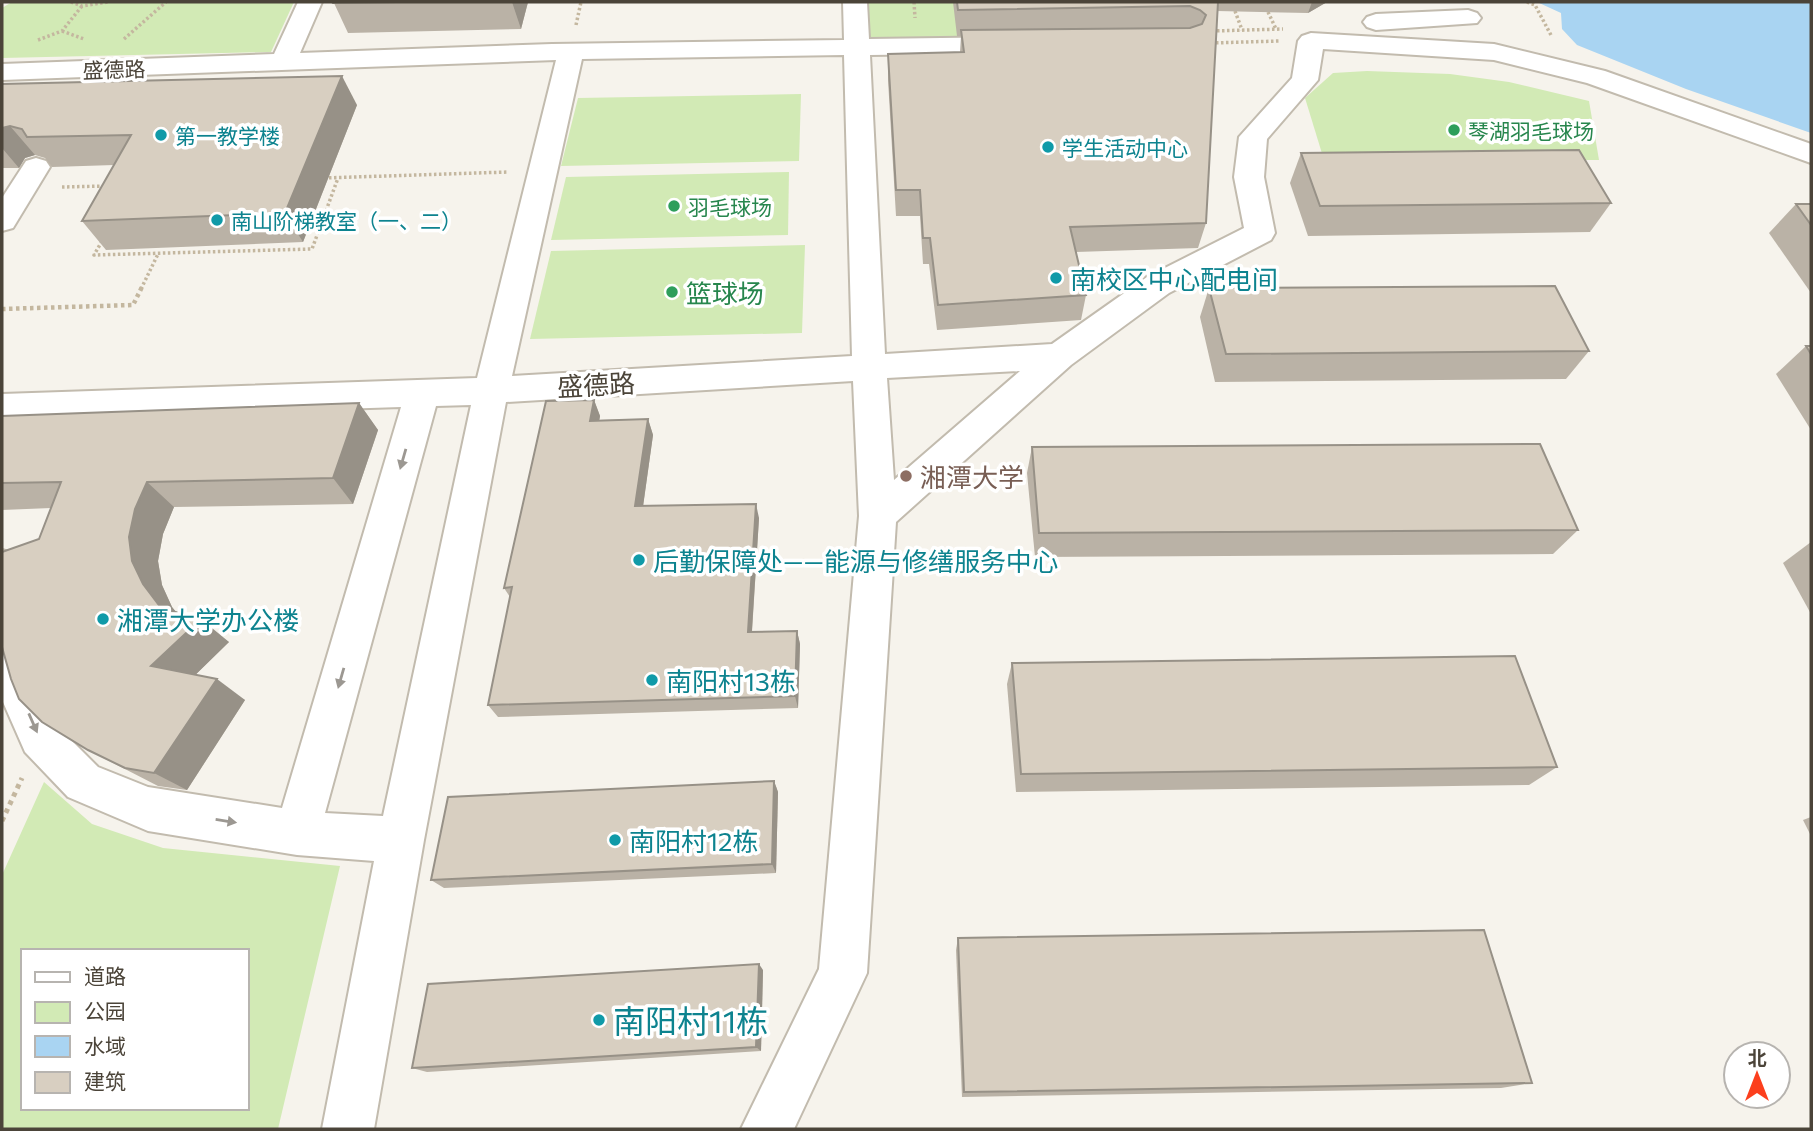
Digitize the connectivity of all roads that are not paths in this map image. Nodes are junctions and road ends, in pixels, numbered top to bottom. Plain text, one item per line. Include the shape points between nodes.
1 (310, 2) edge
2 (855, 2) edge
3 (1460, 10) edge
4 (1308, 35) junction
5 (1037, 44) edge
6 (857, 46) junction
7 (571, 52) junction
8 (1523, 59) junction
9 (284, 63) junction
10 (2, 72) edge
11 (1811, 154) edge
12 (29, 178) edge
13 (2, 221) edge
14 (1059, 356) junction
15 (869, 368) junction
16 (491, 390) junction
17 (422, 393) junction
18 (2, 407) edge
19 (878, 516) junction
20 (2, 566) edge
21 (297, 833) junction
22 (401, 840) junction
23 (348, 1129) edge
24 (767, 1129) edge

1 - 9 street
2 - 6 street
3 - 4 street via 1303,24
3 - 8 street
4 - 8 street via 1494,52
4 - 14 street via 1305,80 1253,137 1249,177 1260,233 1158,285
5 - 6 street, 盛德路
6 - 7 street, 盛德路
6 - 15 street
7 - 9 street, 盛德路
7 - 16 street
8 - 11 street via 1596,77
9 - 10 street, 盛德路
12 - 13 street
14 - 15 street, 盛德路
14 - 19 street
15 - 16 street, 盛德路
15 - 19 street
16 - 17 street, 盛德路
16 - 22 street
17 - 18 street, 盛德路
17 -> 21 street
19 - 24 street via 843,973
20 -> 21 street via 8,568 4,609 24,702 40,738 83,782 148,809
21 - 22 street
22 - 23 street

